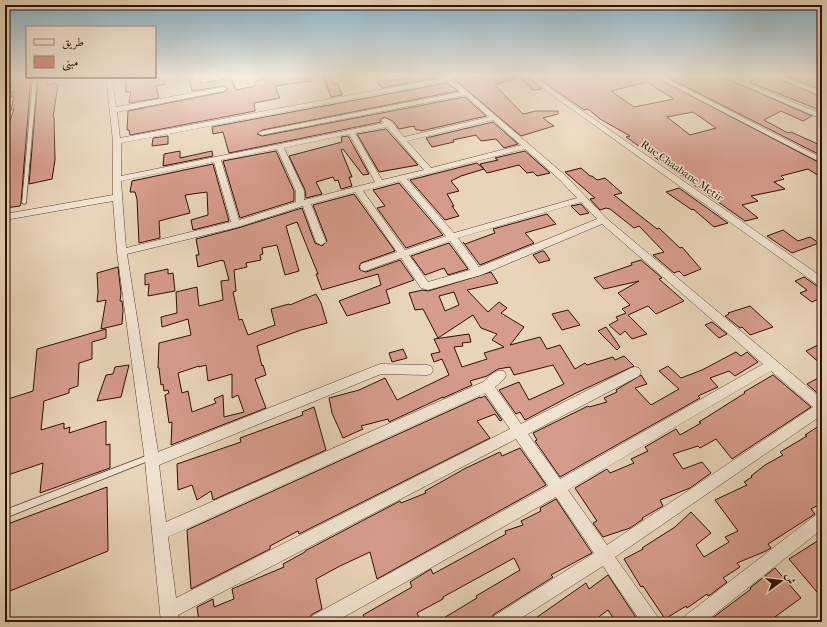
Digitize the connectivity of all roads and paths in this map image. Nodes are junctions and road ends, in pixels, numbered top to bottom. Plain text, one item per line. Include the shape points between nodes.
1 (33, 105) edge
2 (113, 105) edge
3 (139, 105) edge
4 (304, 105) edge
5 (401, 105) edge
6 (480, 105) edge
7 (570, 105) edge
8 (714, 105) edge
9 (794, 105) edge
10 (114, 110) junction
11 (376, 110) junction
12 (822, 117) edge
13 (494, 118) junction
14 (389, 124) junction
15 (350, 132) junction
16 (262, 133) dead end
17 (402, 140) junction
18 (117, 141) junction
19 (279, 146) junction
20 (526, 146) junction
21 (217, 159) junction
22 (822, 161) edge
23 (429, 171) junction
24 (402, 178) junction
25 (380, 184) junction
26 (117, 189) junction
27 (358, 190) junction
28 (582, 199) junction
29 (24, 203) dead end
30 (303, 204) junction
31 (5, 211) edge
32 (5, 217) edge
33 (604, 220) junction
34 (236, 224) junction
35 (452, 238) junction
36 (321, 242) dead end
37 (122, 252) junction
38 (403, 254) junction
39 (365, 267) dead end
40 (477, 272) junction
41 (822, 282) edge
42 (773, 364) junction
43 (427, 370) dead end
44 (636, 372) dead end
45 (500, 375) dead end
46 (487, 386) junction
47 (822, 407) edge
48 (518, 431) junction
49 (152, 459) junction
50 (558, 488) junction
51 (5, 514) edge
52 (822, 519) edge
53 (160, 532) junction
54 (605, 555) junction
55 (169, 617) edge
56 (318, 622) edge
57 (500, 622) edge
58 (652, 622) edge
59 (691, 622) edge

1 - 29 lane
2 - 10 street
3 - 10 street
4 - 18 street
5 - 11 street
6 - 13 street
7 - 41 street, Rue Chaabane Metir
8 - 22 street
9 - 12 street
10 - 18 street
11 - 14 street
11 - 16 street
13 - 17 street
13 - 20 street
14 - 15 street
14 - 17 street
15 - 19 street
15 - 25 street
17 - 23 street
18 - 26 street
19 - 21 street
19 - 30 street via 300,191
20 - 23 street
20 - 28 street via 563,178
21 - 26 street
21 - 34 street
23 - 24 street
24 - 25 street
24 - 35 street
25 - 27 street
26 - 31 street
26 - 32 street
26 - 37 street
27 - 30 street
27 - 38 street
28 - 33 street
28 - 35 street
30 - 34 street
30 - 36 street
33 - 40 street
33 - 42 street
34 - 37 street
35 - 38 street
35 - 40 street
37 - 49 street
38 - 39 street
38 - 40 street via 428,286
42 - 47 street
42 - 50 street
43 - 49 street via 380,369
44 - 48 street
45 - 46 street
46 - 48 street
46 - 53 street
47 - 54 street
48 - 50 street
48 - 55 street
49 - 51 lane
49 - 53 street
50 - 54 street
50 - 56 street
52 - 59 street
53 - 55 street
54 - 57 street
54 - 58 street

